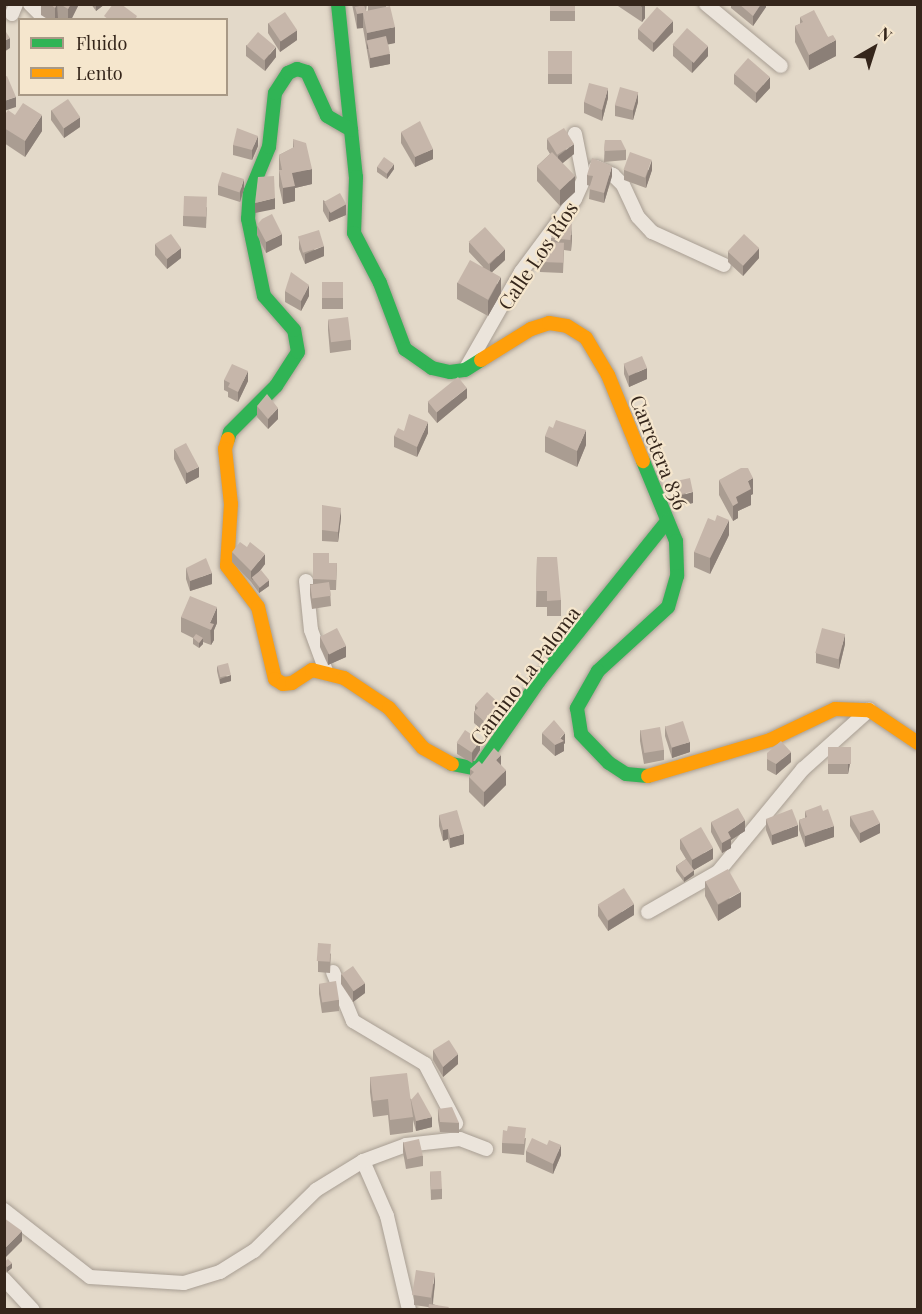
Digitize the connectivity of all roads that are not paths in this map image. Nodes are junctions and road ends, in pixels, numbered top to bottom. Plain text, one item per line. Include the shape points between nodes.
1 (30, 4) edge
2 (338, 4) edge
3 (706, 4) edge
4 (44, 18) edge
5 (781, 66) dead end
6 (351, 130) junction
7 (575, 134) dead end
8 (582, 166) junction
9 (724, 265) dead end
10 (465, 370) junction
11 (667, 521) junction
12 (306, 581) dead end
13 (326, 672) junction
14 (869, 710) junction
15 (918, 743) edge
16 (648, 912) dead end
17 (333, 972) dead end
18 (460, 1139) junction
19 (486, 1149) dead end
20 (363, 1161) junction
21 (4, 1210) edge
22 (4, 1279) edge
23 (33, 1310) edge
24 (409, 1310) edge

1 - 4 street
2 - 6 street
3 - 5 street
6 - 10 street via 356,177 354,233 381,283 405,349 432,368
6 - 13 street via 327,116 307,72 297,69 288,73 275,93 269,147 250,193 248,219 264,296 294,330 298,352 276,386 230,432 225,449 231,504 227,566 258,607 270,669 283,684 292,683 312,670
7 - 8 street, Calle Los Ríos
8 - 9 street via 600,167 613,175 623,185 638,217 652,232
8 - 10 street, Calle Los Ríos via 584,179 575,199 521,272
10 - 11 street, Carretera 836 via 531,329 549,323 567,326 586,338 608,375
11 - 13 street, Camino La Paloma via 539,681 478,769 446,763 423,748 388,708 345,678
11 - 14 street, Carretera 836 via 676,541 674,595 668,607 598,671 578,708 581,734 601,756 626,774 645,777 770,740 835,709
12 - 13 street via 311,630
14 - 15 street
14 - 16 street via 803,769 718,872
17 - 18 street via 353,1021 425,1064 456,1122
18 - 19 street
18 - 20 street via 406,1144
20 - 21 street via 316,1190 254,1251 220,1272 184,1283 90,1277
20 - 24 street via 387,1216
22 - 23 street

